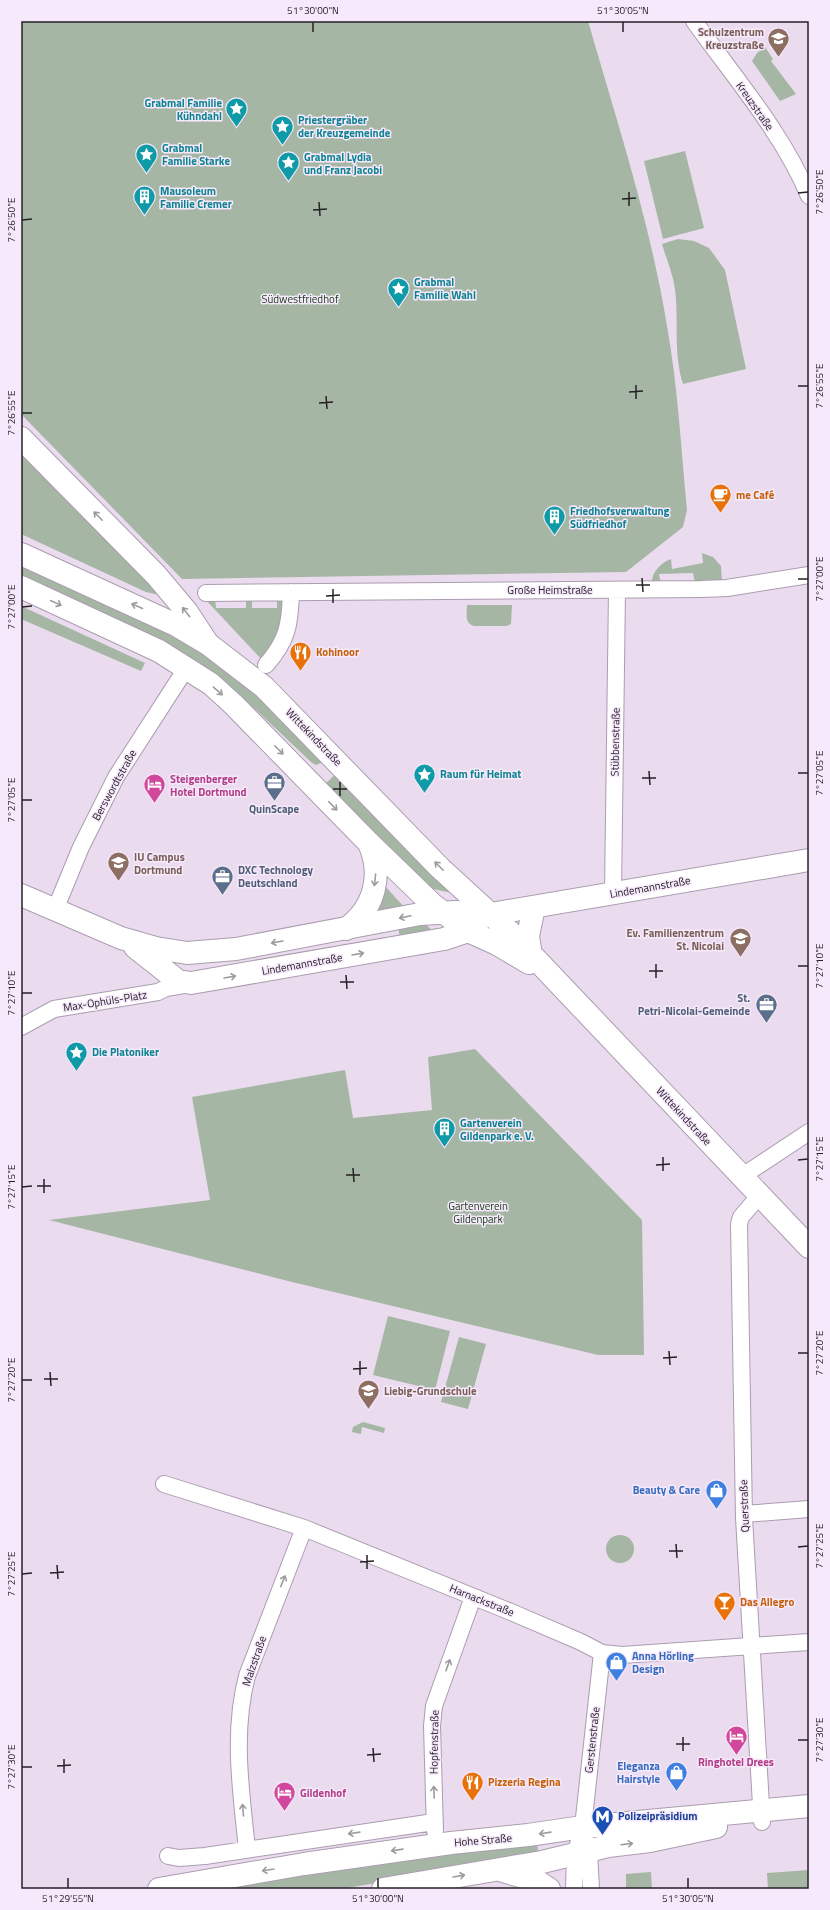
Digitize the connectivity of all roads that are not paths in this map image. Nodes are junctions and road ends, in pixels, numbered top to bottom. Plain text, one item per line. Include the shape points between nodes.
1 (694, 21) edge
2 (805, 176) edge
3 (809, 196) edge
4 (21, 438) edge
5 (21, 554) edge
6 (809, 575) edge
7 (21, 587) edge
8 (617, 590) junction
9 (290, 592) junction
10 (206, 593) dead end
11 (208, 644) junction
12 (266, 665) dead end
13 (186, 667) junction
14 (334, 759) junction
15 (306, 778) junction
16 (368, 842) junction
17 (809, 860) edge
18 (613, 893) junction
19 (21, 895) edge
20 (534, 907) junction
21 (55, 910) junction
22 (443, 912) junction
23 (491, 914) junction
24 (346, 929) junction
25 (468, 931) junction
26 (121, 938) junction
27 (187, 953) junction
28 (531, 955) junction
29 (185, 982) junction
30 (559, 986) junction
31 (21, 1027) edge
32 (809, 1132) edge
33 (741, 1177) junction
34 (759, 1196) junction
35 (809, 1247) edge
36 (164, 1484) dead end
37 (809, 1509) edge
38 (744, 1514) junction
39 (304, 1528) junction
40 (473, 1597) junction
41 (809, 1642) edge
42 (750, 1647) junction
43 (602, 1653) junction
44 (809, 1806) edge
45 (761, 1816) junction
46 (809, 1819) edge
47 (434, 1822) junction
48 (583, 1827) junction
49 (436, 1845) junction
50 (246, 1849) junction
51 (582, 1853) junction
52 (168, 1856) dead end
53 (498, 1869) junction
54 (159, 1889) edge
55 (383, 1889) edge
56 (549, 1889) edge
57 (574, 1889) edge
58 (591, 1889) edge

1 - 2 street, Kreuzstraße
2 - 3 street, Kreuzstraße
11 -> 4 main road via 187,612 156,575
11 -> 5 main road, Wittekindstraße via 143,609
6 - 8 street, Große Heimstraße via 727,588
7 -> 13 main road, Wittekindstraße via 133,638
8 - 9 street, Große Heimstraße
8 - 18 street, Stübbenstraße
9 - 10 street, Große Heimstraße
9 - 12 street via 287,633 278,651
11 - 14 main road, Wittekindstraße via 264,687
13 -> 15 main road, Wittekindstraße via 234,705
13 - 21 street, Berswordtstraße via 116,777
14 - 15 main road via 327,770
23 -> 14 main road, Wittekindstraße via 440,868
15 -> 16 main road, Wittekindstraße
16 - 22 main road, Wittekindstraße
16 -> 24 main road via 374,855 375,884 364,913
17 - 18 main road, Lindemannstraße
18 - 20 main road, Lindemannstraße
19 - 21 main road, Lindemannstraße
20 - 23 main road, Lindemannstraße
20 - 28 main road via 528,936
21 - 26 main road, Lindemannstraße
22 - 23 main road, Lindemannstraße
22 -> 24 main road, Lindemannstraße via 420,914
22 - 25 main road, Wittekindstraße
23 - 25 main road, Lindemannstraße
23 - 28 main road, Wittekindstraße
24 -> 27 main road, Lindemannstraße via 236,949
29 -> 25 main road, Lindemannstraße via 435,940
25 - 30 main road, Wittekindstraße via 512,953
26 - 27 main road, Lindemannstraße
26 - 29 main road, Lindemannstraße
27 - 29 main road via 174,956 170,963 171,972
28 - 30 main road, Wittekindstraße
29 - 31 street, Max-Ophüls-Platz via 158,992 54,1009
30 - 33 main road, Wittekindstraße
32 - 33 street
33 - 34 main road, Wittekindstraße
34 - 35 main road, Wittekindstraße
34 - 38 street, Querstraße via 740,1217 739,1224
36 - 39 street, Harnackstraße
37 - 38 street
38 - 42 street, Querstraße
39 - 40 street, Harnackstraße
50 -> 39 street, Malzstraße via 238,1753 244,1689
40 - 43 street, Harnackstraße
47 -> 40 street, Hopfenstraße via 434,1706
41 - 42 street, Harnackstraße
42 - 43 street, Harnackstraße via 622,1655
42 - 45 street, Querstraße
43 - 48 street, Gerstenstraße
44 - 45 main road, Hohe Straße
45 - 46 main road, Hohe Straße
45 - 48 main road, Hohe Straße
51 -> 45 main road, Hohe Straße
47 - 49 street, Hopfenstraße
47 -> 50 street
48 -> 49 main road, Hohe Straße via 528,1836
48 - 51 street, Gerstenstraße
49 -> 54 main road, Hohe Straße via 253,1872
50 - 52 street via 189,1858
51 - 53 main road, Hohe Straße
51 - 57 street
51 - 58 street
55 -> 53 main road, Hohe Straße
53 - 56 main road via 537,1881

